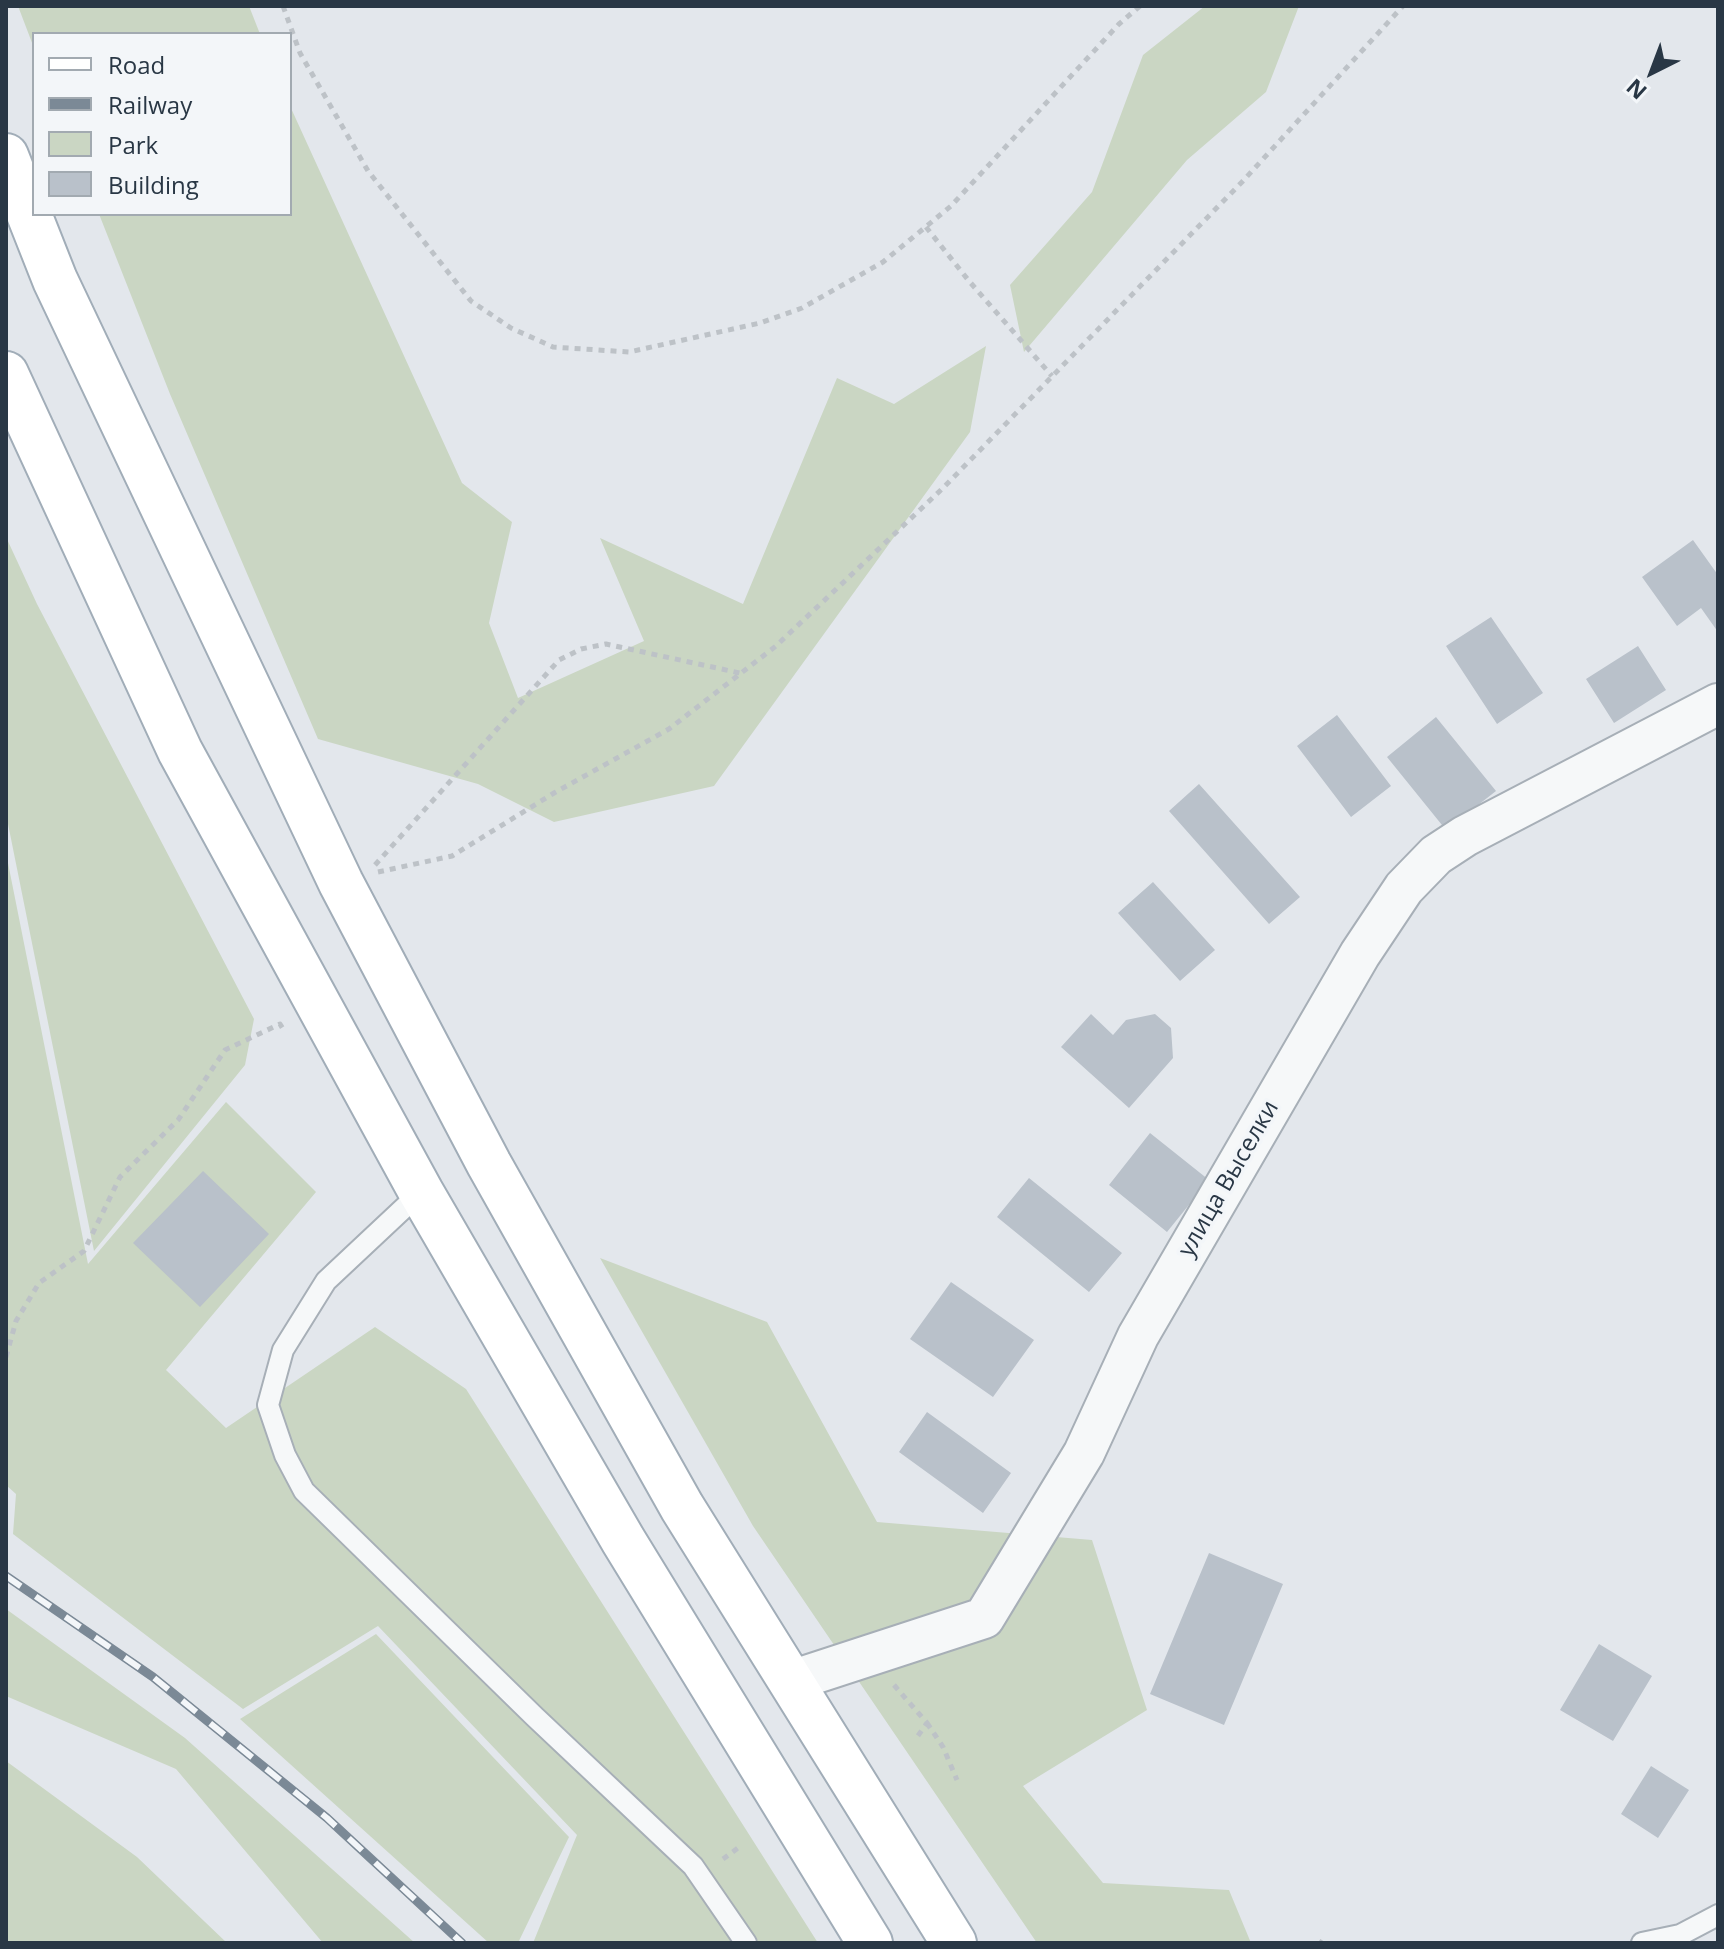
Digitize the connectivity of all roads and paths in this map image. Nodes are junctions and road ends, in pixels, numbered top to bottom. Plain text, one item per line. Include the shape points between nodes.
1 (283, 6) edge
2 (1140, 6) edge
3 (1403, 6) edge
4 (6, 156) edge
5 (926, 227) junction
6 (6, 374) edge
7 (1052, 376) junction
8 (741, 674) junction
9 (1718, 704) edge
10 (280, 1024) dead end
11 (421, 1192) junction
12 (6, 1357) edge
13 (869, 1656) junction
14 (791, 1681) junction
15 (927, 1723) junction
16 (915, 1740) dead end
17 (957, 1780) dead end
18 (1718, 1915) edge
19 (746, 1943) edge
20 (870, 1943) edge
21 (954, 1943) edge
22 (1642, 1943) edge

1 - 5 path via 300,53 368,171 471,301 553,347 629,352 760,323 802,308 883,262
2 - 5 path
3 - 7 path via 1242,182
4 - 14 main road via 55,280 341,883 489,1164 682,1507
5 - 7 path
6 - 11 main road via 180,751
7 - 8 path via 943,488
8 - 8 path via 669,729 452,856 367,874 559,660 606,644
9 - 13 street, улица Выселки via 1465,836 1436,855 1404,888 1360,954 1138,1336 1084,1453 984,1618
10 - 12 path via 225,1050 178,1120 120,1177 84,1251 39,1283 16,1321
11 - 19 lane via 326,1281 283,1350 268,1405 285,1455 304,1491 693,1866
11 - 20 main road via 623,1540
13 - 14 street, улица Выселки
13 - 15 path
14 - 21 main road
15 - 16 path
15 - 17 path
18 - 22 lane via 1680,1935

